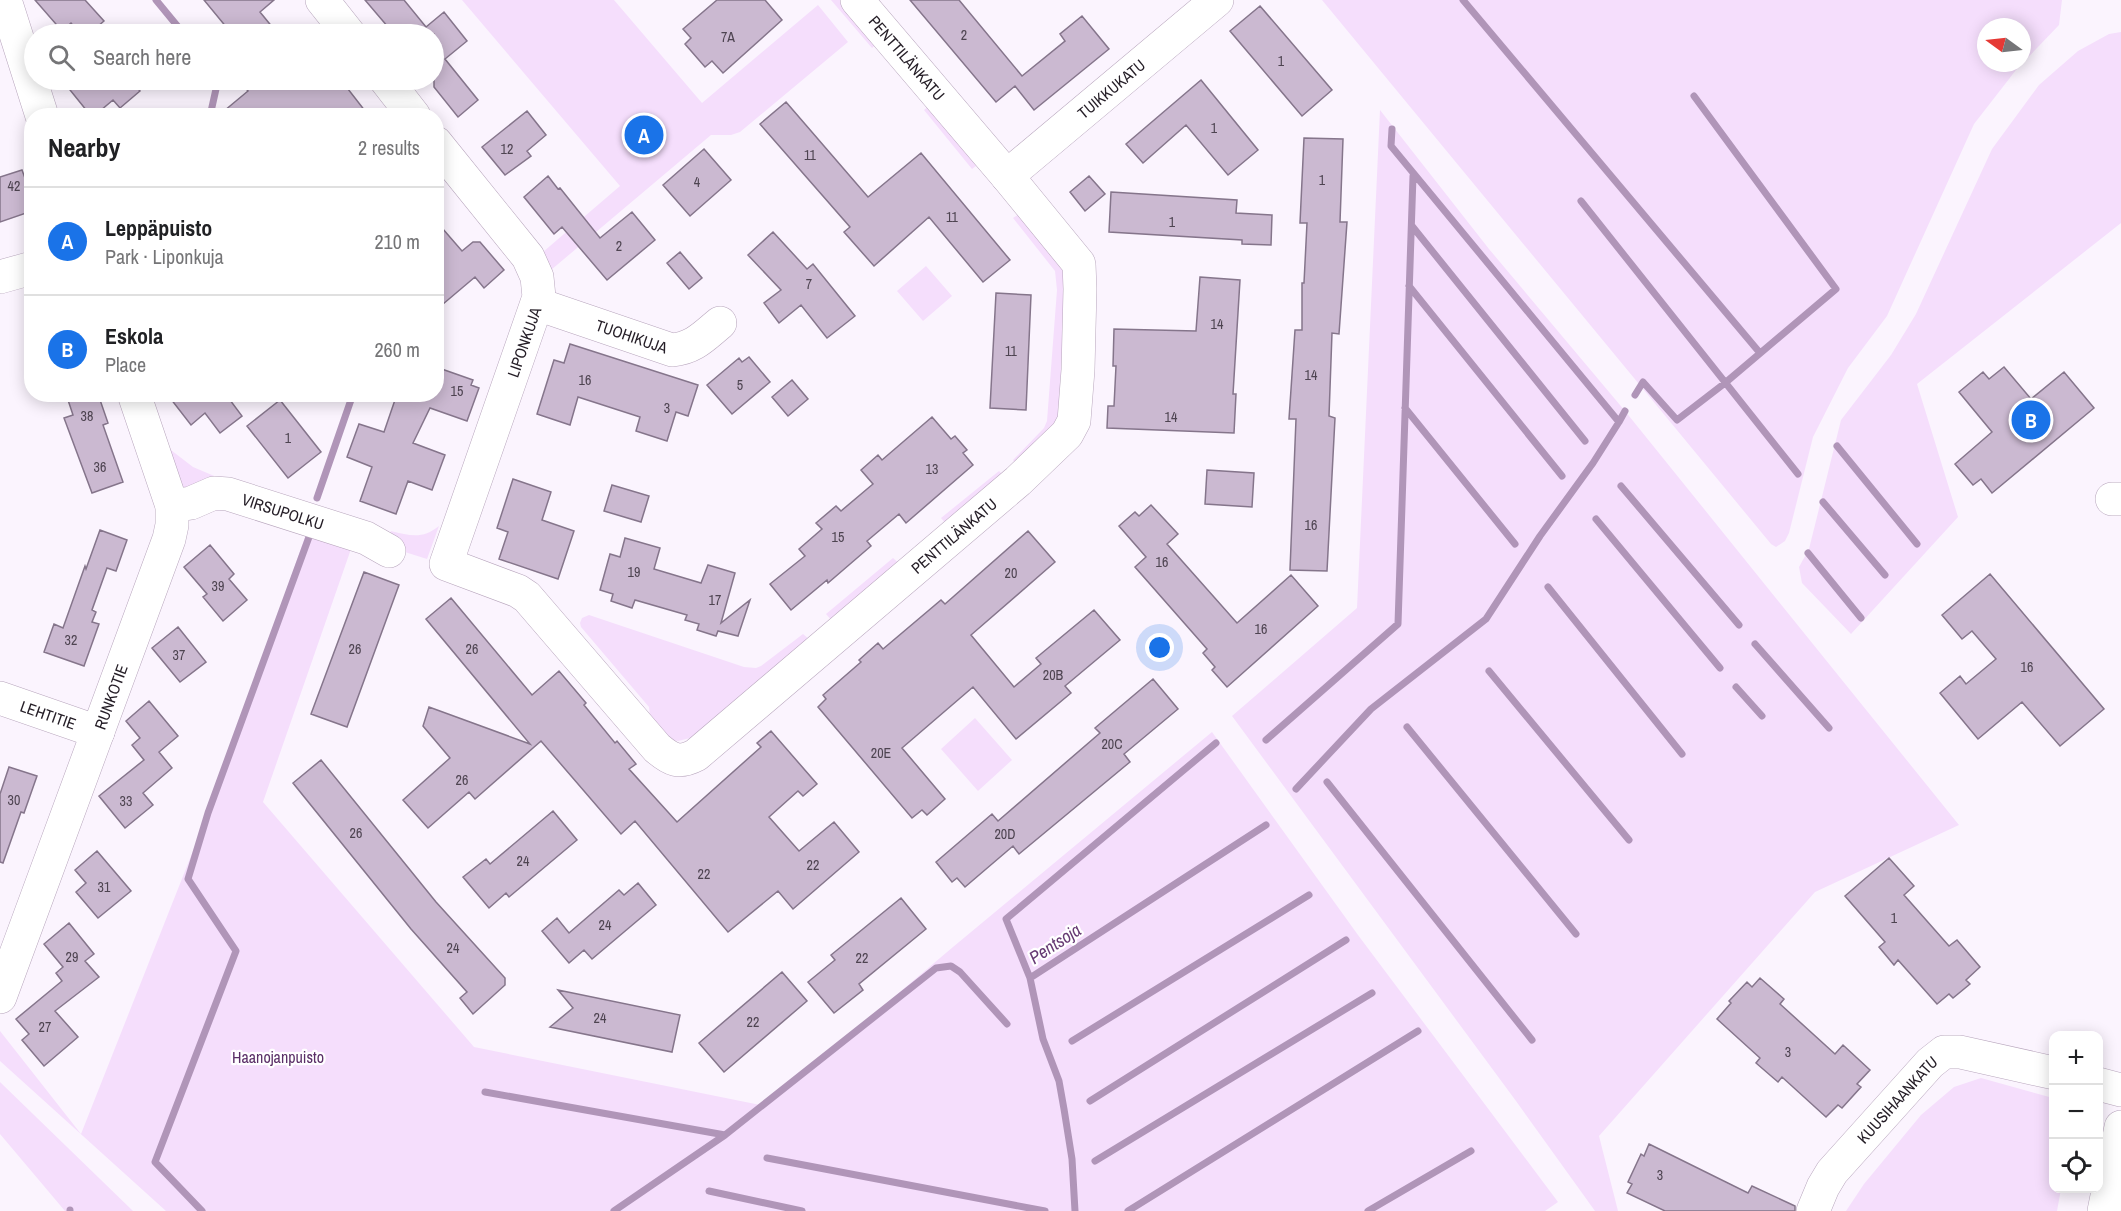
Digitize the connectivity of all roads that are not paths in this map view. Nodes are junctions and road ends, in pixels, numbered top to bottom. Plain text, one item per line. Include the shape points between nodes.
1 (5, 0) edge
2 (322, 0) edge
3 (857, 0) edge
4 (1216, 0) edge
5 (342, 24) edge
6 (24, 60) edge
7 (34, 90) edge
8 (394, 90) edge
9 (39, 108) edge
10 (408, 108) edge
11 (444, 153) edge
12 (1007, 176) junction
13 (24, 270) edge
14 (0, 277) edge
15 (537, 304) junction
16 (720, 323) dead end
17 (137, 402) edge
18 (172, 506) junction
19 (389, 551) dead end
20 (446, 564) joint
21 (0, 698) edge
22 (98, 732) junction
23 (0, 997) edge
24 (2049, 1072) edge
25 (2102, 1085) edge
26 (2121, 1090) edge
27 (2121, 1127) edge
28 (1813, 1211) edge
29 (2104, 1211) edge

1 - 6 street
2 - 5 street
3 - 12 street, PENTTILÄNKATU
4 - 12 street, TUIKKUKATU
7 - 9 street
8 - 10 street
11 - 15 street, LIPONKUJA via 528,257 537,277
12 - 20 street, PENTTILÄNKATU via 1079,264 1078,370 1071,428 1018,481 696,755 680,761 657,748 527,597
13 - 14 street
15 - 16 street, TUOHIKUJA via 672,350 693,345
15 - 20 street, LIPONKUJA
17 - 18 street, RUNKOTIE
18 - 19 street, VIRSUPOLKU via 192,503 214,493 228,494 366,538
18 - 22 street, RUNKOTIE via 169,539
21 - 22 street, LEHTITIE
22 - 23 street, RUNKOTIE
24 - 28 street, KUUSIHAANKATU via 1944,1052 1832,1172
25 - 26 street
27 - 29 street

